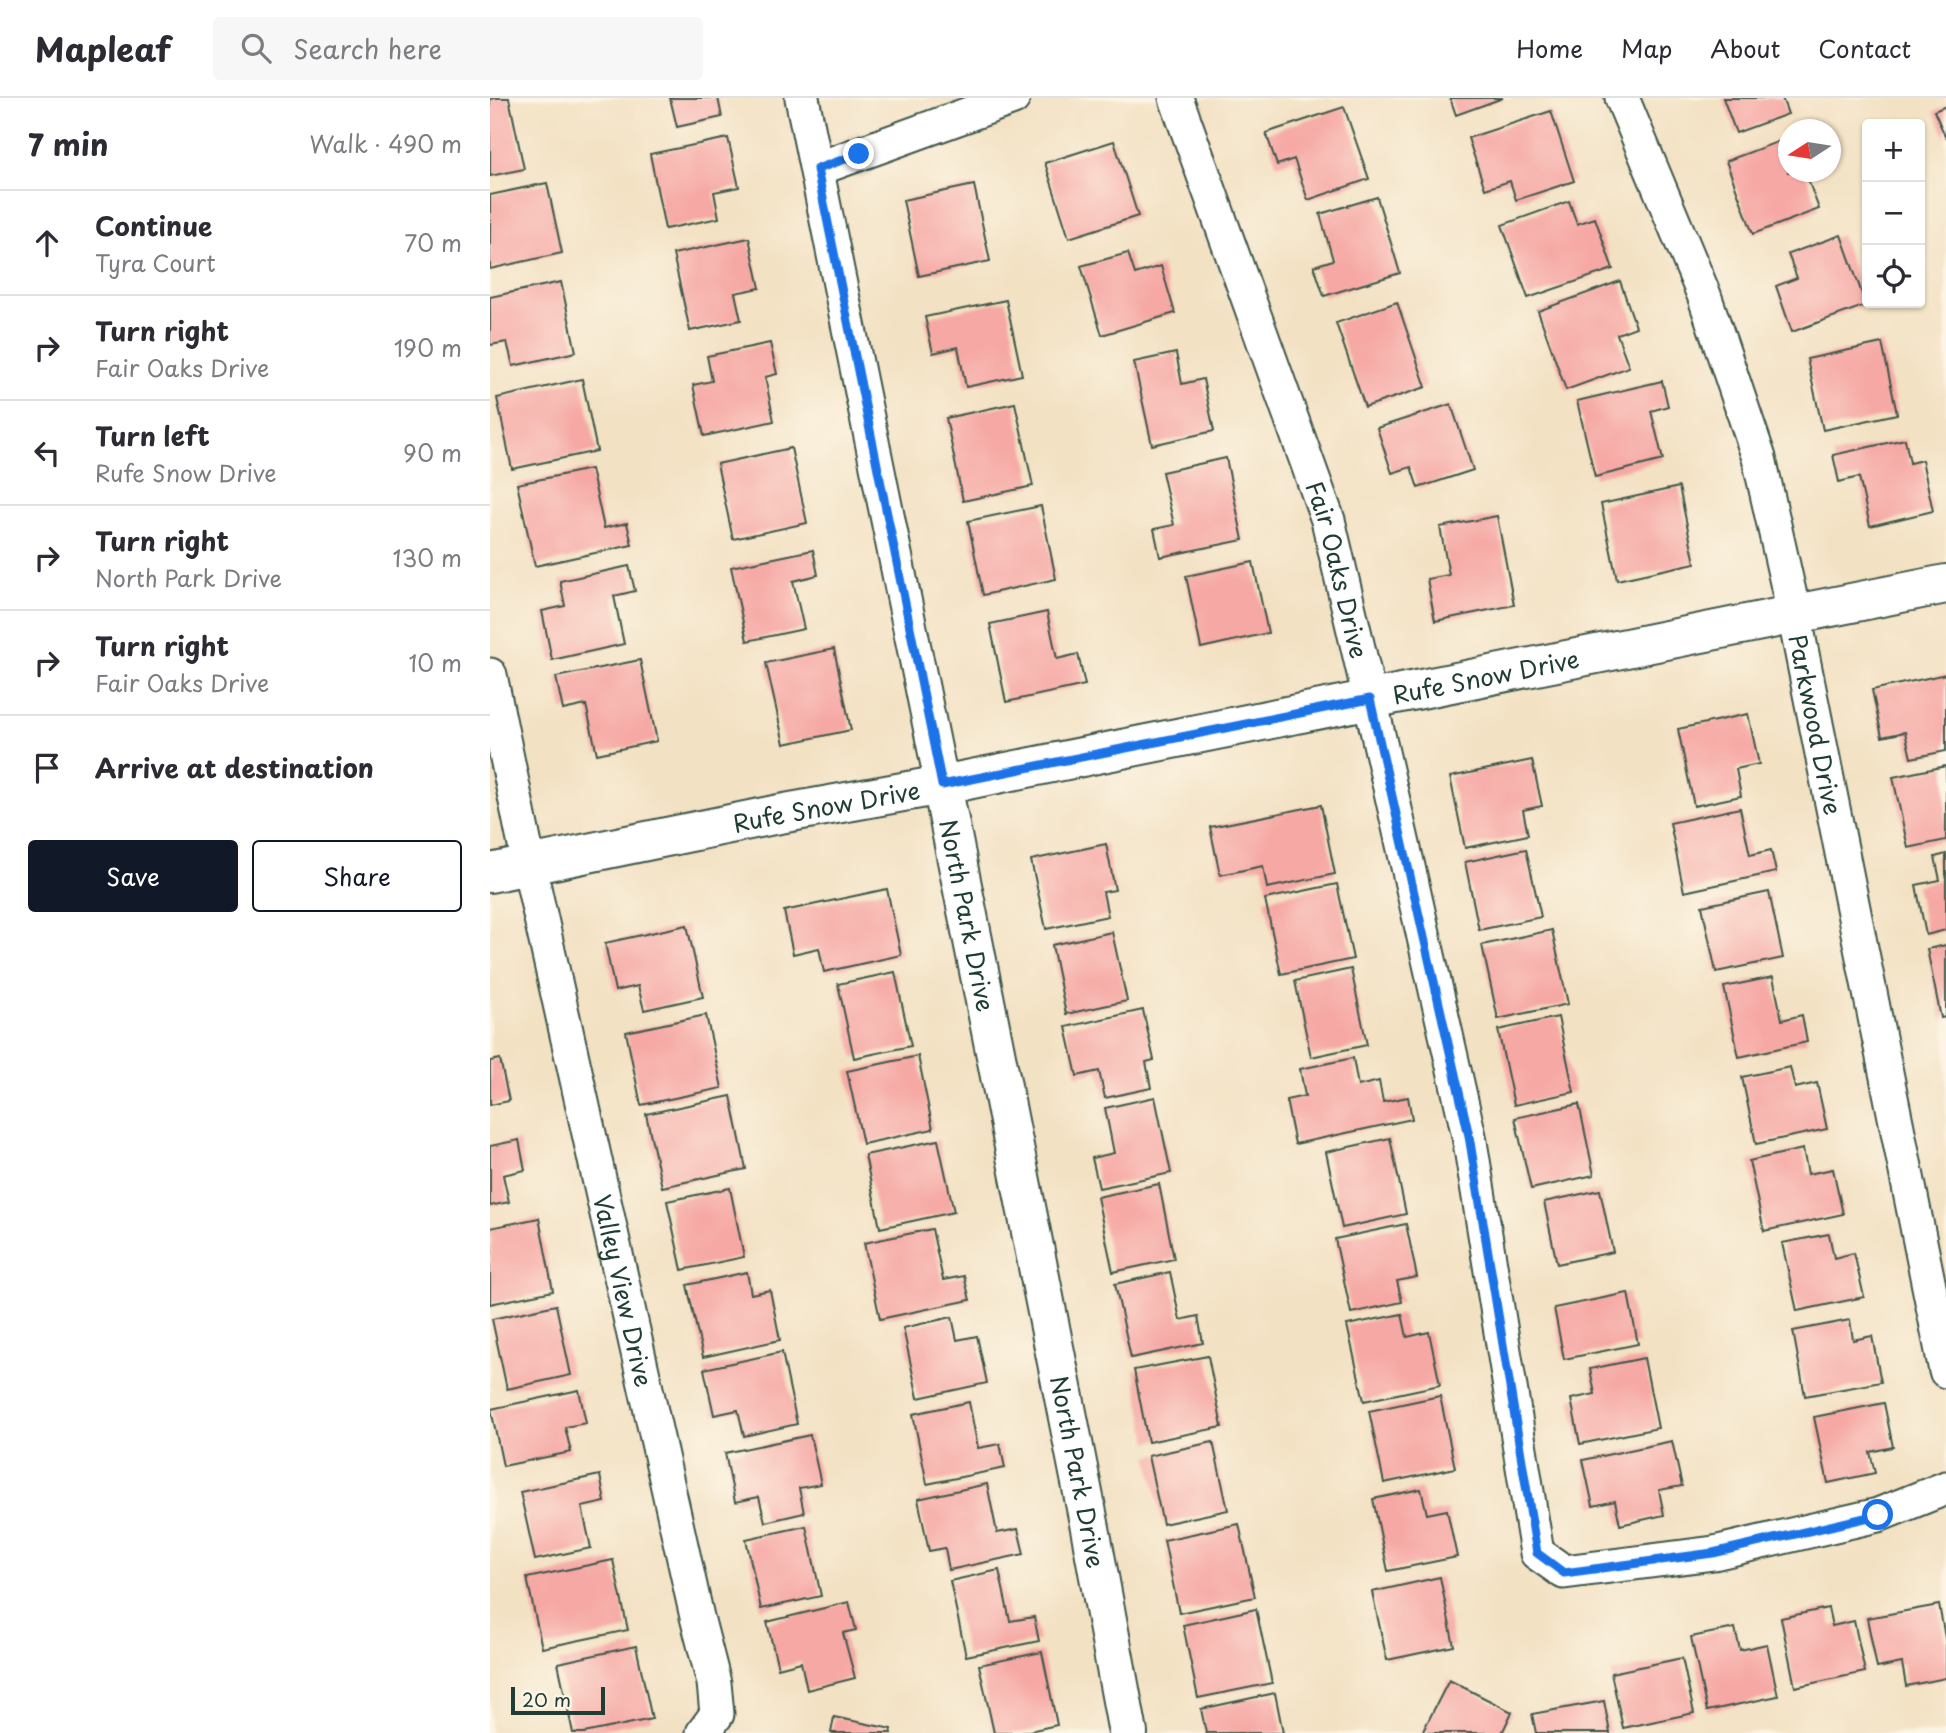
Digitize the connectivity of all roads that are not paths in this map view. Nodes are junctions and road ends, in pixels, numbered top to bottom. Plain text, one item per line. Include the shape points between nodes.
1 (802, 98) edge
2 (1013, 98) edge
3 (1176, 98) edge
4 (1622, 98) edge
5 (817, 169) junction
6 (1946, 584) edge
7 (1794, 614) junction
8 (490, 675) edge
9 (1370, 699) junction
10 (942, 785) junction
11 (529, 865) junction
12 (490, 873) edge
13 (1946, 1371) edge
14 (1946, 1488) edge
15 (710, 1724) edge
16 (1128, 1733) edge

1 - 5 street, North Park Drive
2 - 5 street
3 - 9 street, Fair Oaks Drive via 1328,520
4 - 7 street, Parkwood Drive via 1704,295 1759,458
5 - 10 street, North Park Drive
6 - 7 main road, Rufe Snow Drive
7 - 9 main road, Rufe Snow Drive
7 - 13 street, Parkwood Drive
8 - 11 street, Valley View Drive
9 - 10 main road, Rufe Snow Drive
9 - 14 street, Fair Oaks Drive via 1469,1136 1537,1553 1564,1573 1713,1553 1878,1515
10 - 11 main road, Rufe Snow Drive
10 - 16 main road, North Park Drive
11 - 12 main road, Rufe Snow Drive
11 - 15 street, Valley View Drive via 715,1683

